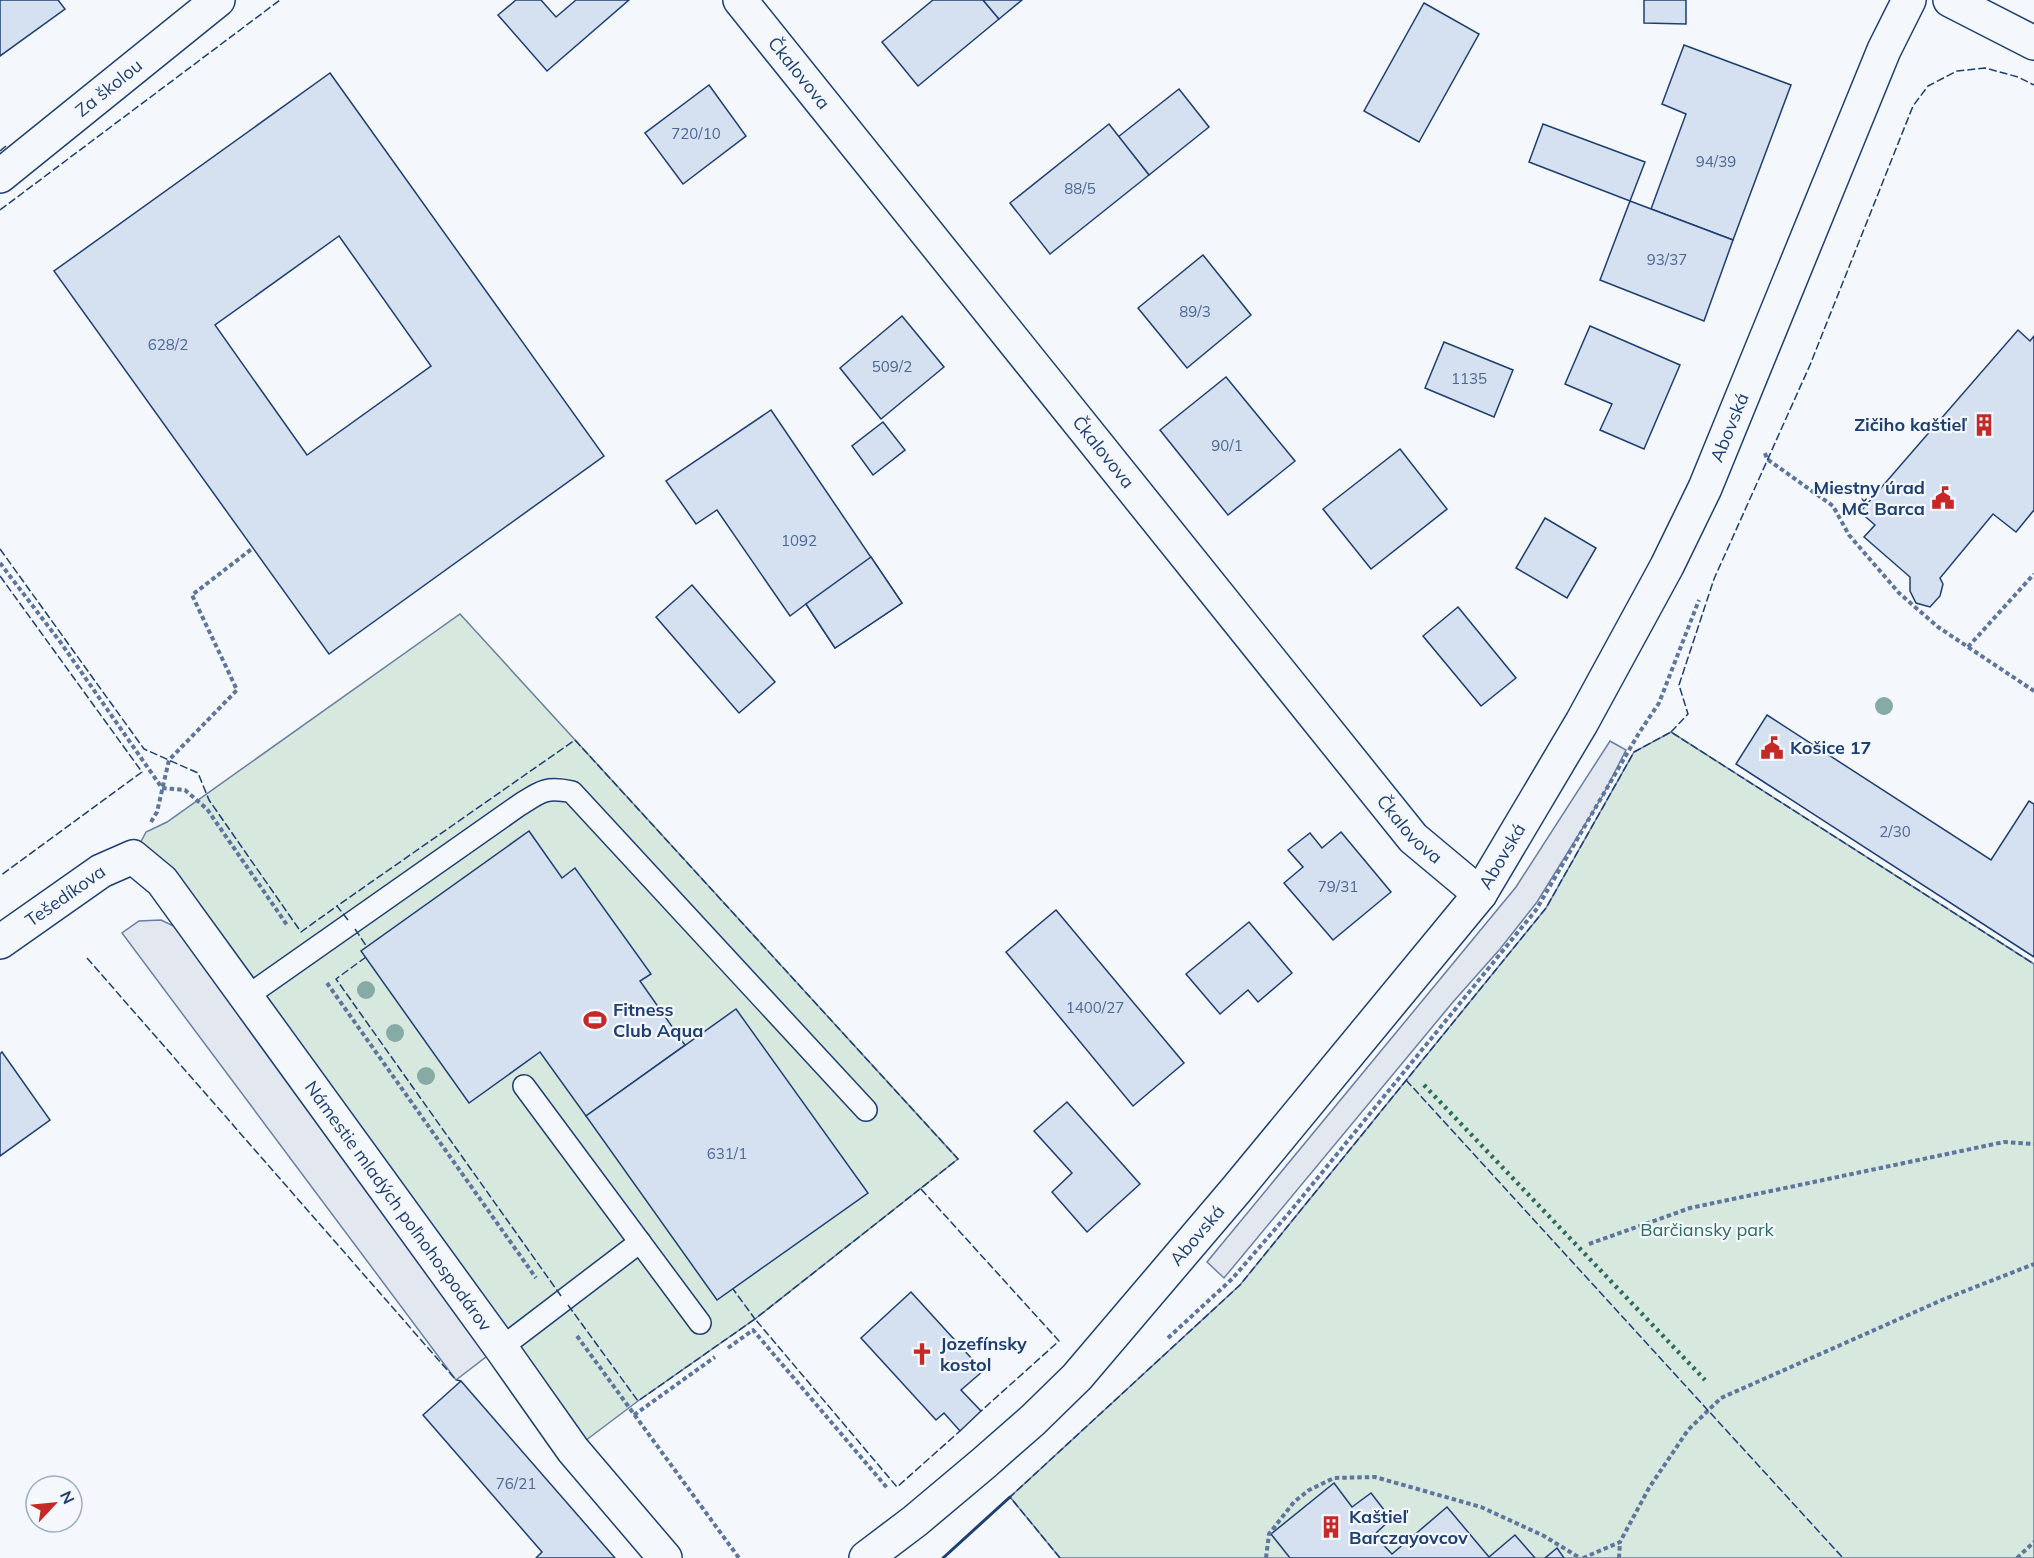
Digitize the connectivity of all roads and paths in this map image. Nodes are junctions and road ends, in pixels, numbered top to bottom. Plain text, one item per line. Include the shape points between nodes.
1 (218, 0) edge
2 (740, 0) edge
3 (1908, 0) edge
4 (1950, 0) edge
5 (2034, 42) edge
6 (0, 176) edge
7 (1772, 461) dead end
8 (253, 548) dead end
9 (0, 562) edge
10 (2034, 574) edge
11 (1968, 647) junction
12 (2034, 692) edge
13 (162, 788) junction
14 (133, 857) junction
15 (1480, 894) junction
16 (0, 942) edge
17 (307, 954) junction
18 (246, 997) junction
19 (524, 1086) dead end
20 (866, 1110) dead end
21 (2034, 1144) edge
22 (640, 1242) junction
23 (1589, 1244) dead end
24 (2034, 1264) edge
25 (556, 1307) junction
26 (700, 1323) dead end
27 (501, 1348) junction
28 (725, 1350) dead end
29 (716, 1356) dead end
30 (634, 1415) junction
31 (915, 1521) junction
32 (1620, 1542) junction
33 (2034, 1542) edge
34 (665, 1558) edge
35 (739, 1558) edge
36 (866, 1558) edge
37 (1266, 1558) edge
38 (1582, 1558) edge
39 (1619, 1558) edge
40 (2017, 1558) edge

1 - 6 street, Za školou
2 - 15 street, Čkalovova via 1413,838
3 - 15 street, Abovská via 1874,72 1700,498 1582,722
4 - 5 street
7 - 11 path via 1833,506 1849,535 1899,593
8 - 13 path via 192,595 237,690 169,760
9 - 13 path
10 - 11 path
11 - 12 path
13 - 14 path via 157,812
13 - 17 path via 185,790 207,809
14 - 16 street, Tešedíkova via 101,871
14 - 18 street, Námestie mladých poľnohospodárov via 162,881
15 - 31 street, Abovská via 1077,1377
17 - 18 lane
17 - 20 lane via 541,791 555,788 572,792
17 - 25 path
18 - 27 street, Námestie mladých poľnohospodárov
19 - 22 lane
21 - 23 path via 2004,1142 1690,1208
22 - 25 lane
22 - 26 lane
24 - 32 path via 1942,1300 1721,1398 1688,1430 1649,1488
25 - 27 lane
25 - 30 path
27 - 34 street, Námestie mladých poľnohospodárov via 573,1450
28 - 31 path via 753,1330
29 - 30 path
30 - 35 path
31 - 36 street, Abovská
32 - 38 path
32 - 39 path
33 - 40 path
37 - 38 path via 1269,1534 1294,1502 1309,1490 1334,1478 1375,1477 1481,1507

